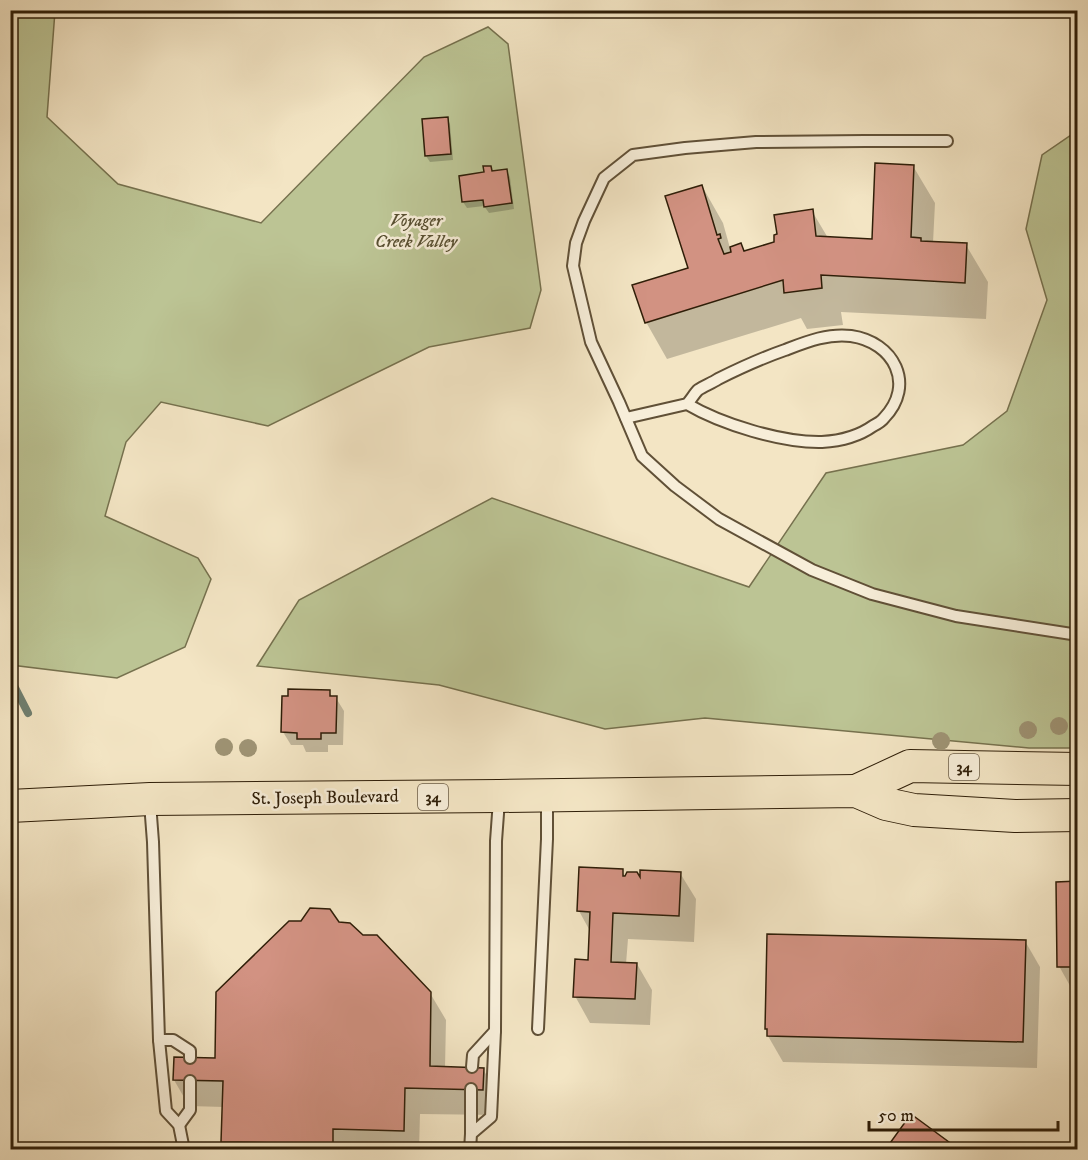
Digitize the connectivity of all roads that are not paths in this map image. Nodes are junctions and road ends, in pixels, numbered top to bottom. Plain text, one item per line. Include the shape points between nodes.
1 (947, 141) dead end
2 (687, 404) junction
3 (626, 418) junction
4 (1077, 636) edge
5 (1077, 770) edge
6 (856, 791) junction
7 (547, 795) junction
8 (499, 796) junction
9 (150, 799) junction
10 (10, 806) edge
11 (1077, 815) edge
12 (1016, 816) junction
13 (1077, 835) edge
14 (538, 1029) dead end
15 (495, 1031) junction
16 (159, 1040) junction
17 (190, 1058) dead end
18 (472, 1067) dead end
19 (190, 1081) dead end
20 (471, 1089) dead end
21 (179, 1125) junction
22 (471, 1134) junction
23 (184, 1149) edge
24 (470, 1149) edge

1 - 3 lane via 756,142 686,148 633,155 604,178 576,243 573,266 591,342
2 - 2 lane via 752,430 822,442 866,431 884,420 896,402 900,386 897,366 887,352 852,336 831,336 744,366 699,390
2 - 3 lane
3 - 4 lane via 642,456 675,486 719,519 812,570 872,594 956,616
5 - 6 main road, St. Joseph Boulevard / 34 via 910,766
6 - 7 main road, St. Joseph Boulevard / 34
6 - 12 main road, St. Joseph Boulevard / 34 via 886,804 914,810
7 - 8 main road, St. Joseph Boulevard / 34
7 - 14 lane
8 - 9 main road, St. Joseph Boulevard / 34
8 - 15 lane
9 - 10 main road, St. Joseph Boulevard / 34
9 - 16 lane
11 - 12 main road, St. Joseph Boulevard / 34
12 - 13 main road via 1063,835
15 - 18 lane via 473,1054
15 - 22 lane via 490,1117
16 - 17 lane via 173,1040 190,1051
16 - 21 lane via 166,1112
19 - 21 lane via 190,1110
20 - 22 lane
21 - 23 lane
22 - 24 lane

